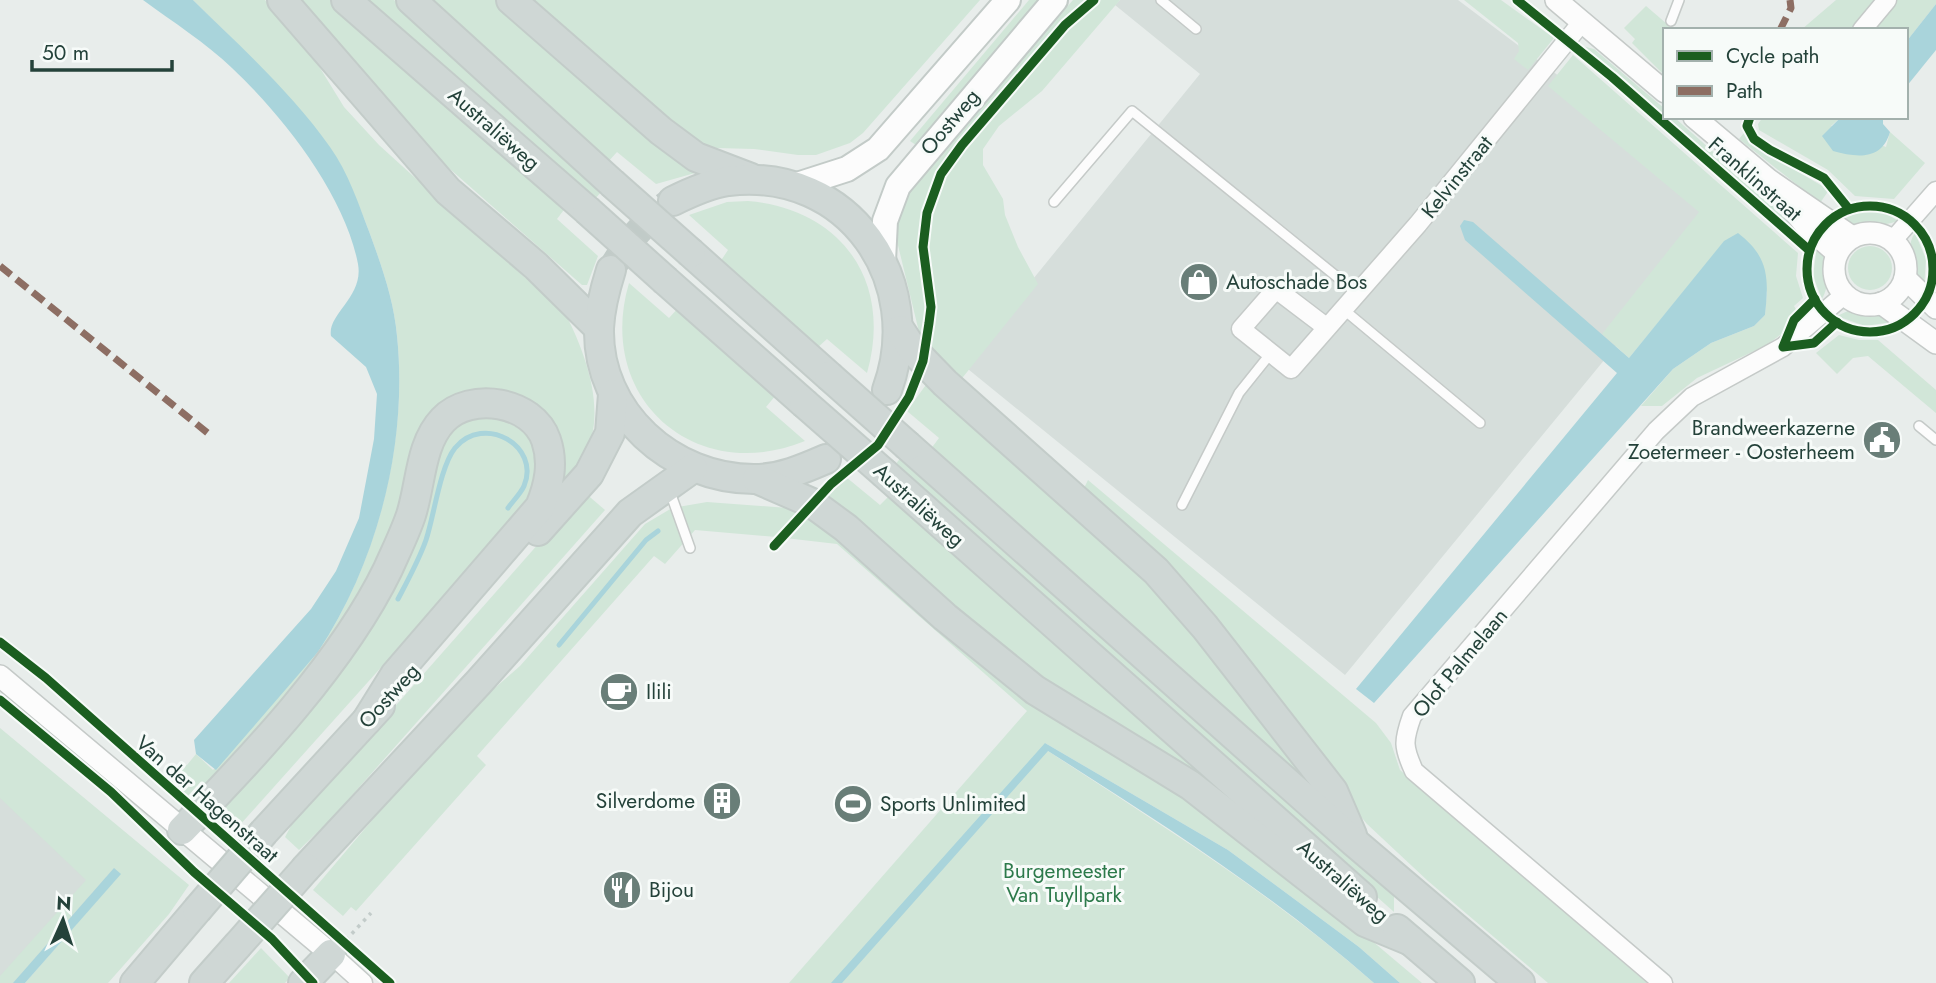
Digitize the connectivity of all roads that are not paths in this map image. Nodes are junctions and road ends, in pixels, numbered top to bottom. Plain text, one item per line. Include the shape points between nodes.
1 (282, 0) edge
2 (346, 0) edge
3 (411, 0) edge
4 (511, 0) edge
5 (1008, 0) edge
6 (1055, 0) edge
7 (1161, 0) edge
8 (1556, 0) edge
9 (1679, 0) edge
10 (1887, 0) edge
11 (1582, 22) junction
12 (1671, 22) dead end
13 (1864, 28) edge
14 (1196, 29) dead end
15 (1663, 90) edge
16 (1706, 121) edge
17 (756, 180) junction
18 (1769, 180) junction
19 (794, 187) junction
20 (1936, 191) edge
21 (673, 201) tunnel mouth
22 (1054, 202) dead end
23 (1852, 237) junction
24 (1893, 240) junction
25 (1837, 253) junction
26 (883, 261) junction
27 (611, 270) tunnel mouth
28 (1905, 278) junction
29 (1357, 293) junction
30 (1844, 295) junction
31 (1881, 303) junction
32 (1936, 308) edge
33 (1343, 309) junction
34 (1326, 327) junction
35 (599, 328) junction
36 (900, 330) junction
37 (1936, 343) edge
38 (1271, 353) junction
39 (887, 390) dead end
40 (614, 394) junction
41 (1480, 423) dead end
42 (1919, 426) dead end
43 (1936, 440) edge
44 (826, 459) dead end
45 (693, 468) junction
46 (757, 479) junction
47 (667, 484) junction
48 (1182, 505) dead end
49 (690, 548) dead end
50 (0, 676) edge
51 (367, 720) junction
52 (182, 831) junction
53 (1354, 842) junction
54 (1410, 940) junction
55 (341, 945) junction
56 (135, 983) edge
57 (204, 983) edge
58 (303, 983) edge
59 (363, 983) edge
60 (1460, 983) edge
61 (1520, 983) edge
62 (1663, 983) edge

1 - 35 main road via 448,191 536,266
2 - 54 main road, Australiëweg, bridge
3 - 53 main road, Australiëweg, bridge
4 - 17 main road via 696,157
5 - 19 main road, Oostweg via 878,149 847,169
6 - 26 main road, Oostweg via 898,186 885,221
7 - 14 lane
8 - 11 street
9 - 12 lane
10 - 13 street
11 - 15 street
11 - 29 street, Kelvinstraat
16 - 18 street, Franklinstraat
17 - 19 main road
17 - 21 main road via 699,188
18 - 23 street, Franklinstraat
18 - 25 street, Franklinstraat via 1807,227
19 - 26 main road via 822,198 846,215
20 - 24 street
22 - 29 lane via 1132,111
23 - 24 street via 1873,233
23 - 25 street
24 - 28 street via 1905,257
25 - 30 street via 1834,275
26 - 36 main road via 896,295
27 - 35 main road
28 - 31 street via 1900,289
28 - 32 street
29 - 33 street, Kelvinstraat
30 - 31 street via 1855,302
30 - 62 street, Olof Palmelaan via 1783,347 1692,397 1656,431 1412,716 1404,738 1414,771
31 - 37 street
33 - 34 street, Kelvinstraat
33 - 41 lane
34 - 38 street, Kelvinstraat via 1291,369
34 - 38 street, Kelvinstraat via 1276,289 1241,329
35 - 40 main road
36 - 39 main road
36 - 53 main road via 944,383 1156,571 1333,791
38 - 48 lane via 1239,393
40 - 45 main road via 651,442
40 - 51 main road, Oostweg via 610,433 589,474
42 - 43 lane
44 - 46 main road via 793,473
45 - 46 main road via 724,478
45 - 47 main road
46 - 54 main road via 812,503 1035,690 1190,785 1365,922
47 - 49 lane
47 - 57 main road, bridge via 630,513
50 - 52 street, Van der Hagenstraat
51 - 52 main road via 394,675 540,507 550,475 546,438 514,409 479,403 443,419 429,442 411,513 389,568 349,639
51 - 56 main road, Oostweg, bridge
52 - 55 street, Van der Hagenstraat
53 - 61 main road, Australiëweg
54 - 60 main road, Australiëweg
55 - 58 main road
55 - 59 street, Van der Hagenstraat

